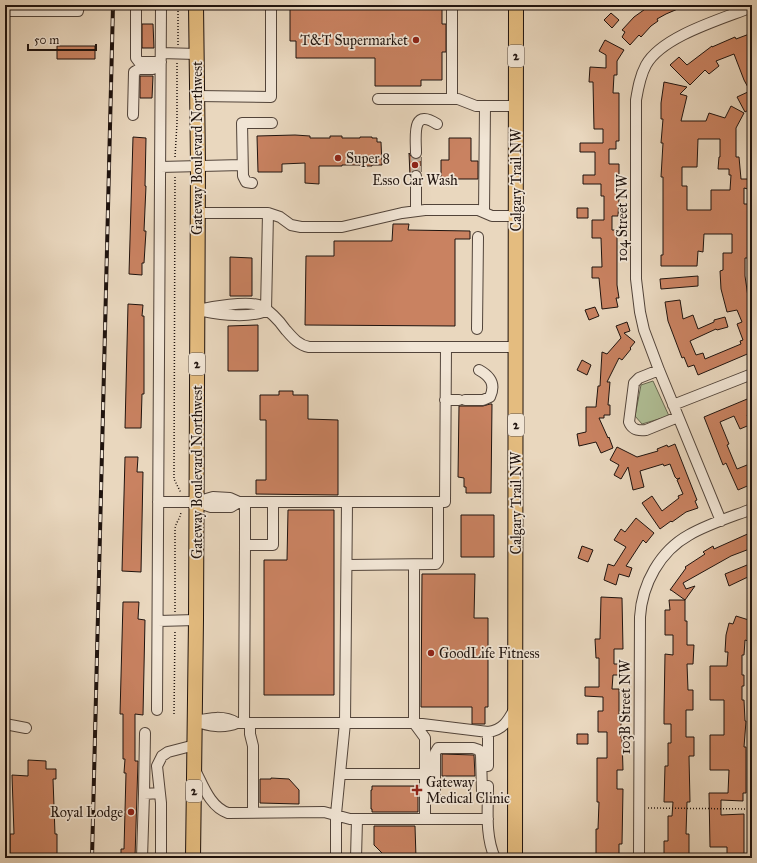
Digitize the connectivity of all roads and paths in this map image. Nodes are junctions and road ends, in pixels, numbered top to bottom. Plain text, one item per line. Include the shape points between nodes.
1 (79, 5) edge
2 (136, 5) edge
3 (161, 5) edge
4 (178, 5) edge
5 (204, 5) edge
6 (271, 5) edge
7 (452, 5) edge
8 (516, 5) edge
9 (752, 7) edge
10 (5, 11) edge
11 (196, 11) edge
12 (178, 53) junction
13 (196, 54) junction
14 (161, 61) junction
15 (197, 96) junction
16 (378, 99) dead end
17 (452, 99) junction
18 (485, 106) junction
19 (516, 106) junction
20 (133, 114) dead end
21 (272, 123) dead end
22 (438, 124) dead end
23 (416, 153) tunnel mouth
24 (198, 165) junction
25 (242, 165) junction
26 (160, 167) junction
27 (175, 167) junction
28 (416, 176) tunnel mouth
29 (252, 183) dead end
30 (416, 210) junction
31 (484, 212) junction
32 (197, 213) junction
33 (268, 213) junction
34 (516, 216) junction
35 (478, 237) dead end
36 (197, 310) junction
37 (266, 311) junction
38 (477, 329) dead end
39 (446, 347) junction
40 (516, 348) junction
41 (479, 370) dead end
42 (658, 370) junction
43 (752, 374) edge
44 (446, 400) junction
45 (673, 405) junction
46 (678, 417) junction
47 (158, 502) junction
48 (181, 502) junction
49 (196, 502) junction
50 (242, 502) junction
51 (273, 502) junction
52 (347, 502) junction
53 (438, 502) junction
54 (752, 509) edge
55 (721, 521) junction
56 (245, 545) junction
57 (347, 565) junction
58 (414, 565) junction
59 (158, 620) junction
60 (174, 620) junction
61 (196, 620) junction
62 (516, 706) junction
63 (158, 710) dead end
64 (174, 714) dead end
65 (195, 722) junction
66 (244, 722) junction
67 (345, 722) junction
68 (414, 723) junction
69 (5, 724) edge
70 (26, 728) dead end
71 (488, 732) junction
72 (145, 733) dead end
73 (195, 745) junction
74 (195, 770) junction
75 (340, 774) junction
76 (425, 774) junction
77 (435, 792) dead end
78 (488, 792) junction
79 (160, 793) junction
80 (144, 794) junction
81 (647, 808) dead end
82 (752, 809) edge
83 (256, 812) junction
84 (336, 814) junction
85 (357, 819) junction
86 (425, 819) junction
87 (488, 819) junction
88 (142, 858) edge
89 (161, 858) edge
90 (193, 858) edge
91 (336, 858) edge
92 (356, 858) edge
93 (495, 858) edge
94 (515, 858) edge
95 (639, 858) edge

1 - 10 street via 78,11
2 - 14 street via 136,58 139,62
3 - 14 street
4 - 12 path
5 - 11 street
6 - 15 street via 271,97
7 - 17 street
8 - 19 highway, Calgary Trail NW / 2
9 - 42 street, 104 Street NW via 670,41 646,64 640,78 636,100 636,279 644,330
11 - 13 highway, Gateway Boulevard Northwest / 2
12 - 13 street
12 - 14 street
12 - 27 path
13 - 15 highway, Gateway Boulevard Northwest / 2
14 - 20 street via 134,72
14 - 26 street
15 - 24 highway, Gateway Boulevard Northwest / 2
16 - 17 street
17 - 18 street
18 - 19 street
18 - 31 street
19 - 34 highway, Calgary Trail NW / 2
21 - 25 street via 242,123
22 - 23 street via 429,119 419,120 416,127
24 - 25 street
24 - 27 street
24 - 32 highway, Gateway Boulevard Northwest / 2
25 - 29 street via 243,179
26 - 27 street
26 - 47 street
27 - 48 path via 174,478 181,491
28 - 30 street
30 - 31 street
30 - 33 street via 335,228 297,227
31 - 34 street via 492,216
32 - 33 street
32 - 36 highway, Gateway Boulevard Northwest / 2
33 - 37 street
34 - 40 highway, Calgary Trail NW / 2
35 - 38 street
36 - 37 street via 224,314 257,314
36 - 49 highway, Gateway Boulevard Northwest / 2
37 - 39 street via 275,316 297,342 304,346
39 - 40 street
39 - 44 street
40 - 62 highway, Calgary Trail NW / 2
41 - 44 street via 491,379 490,397 483,400
42 - 45 street, 104 Street NW
42 - 46 street via 639,378 634,383 629,422 631,427 634,430 646,430
43 - 45 street
44 - 53 street via 445,502
45 - 46 street, 104 Street NW
46 - 55 street, 104 Street NW
47 - 48 street
47 - 59 street
48 - 49 street
48 - 60 path via 181,514 175,524
49 - 50 street via 213,497
49 - 61 highway, Gateway Boulevard Northwest / 2
50 - 51 street
50 - 56 street
51 - 52 street
51 - 56 street via 273,545
52 - 53 street
52 - 57 street
53 - 58 street via 438,561 433,565
54 - 55 street, 103B Street NW
55 - 95 street, 103B Street NW via 689,535 673,546 660,560 645,587 640,608
56 - 66 street
57 - 58 street
57 - 67 street
58 - 68 street
59 - 60 street
59 - 63 street
60 - 61 street
60 - 64 path
61 - 65 highway, Gateway Boulevard Northwest / 2
62 - 71 street via 508,722
62 - 94 highway, Calgary Trail NW / 2
65 - 66 street via 208,718 230,718
65 - 73 highway, 2
66 - 67 street
66 - 83 street via 253,746
67 - 68 street
67 - 75 street
68 - 71 street
68 - 76 street via 425,738
69 - 70 street
71 - 78 street
72 - 80 street
73 - 74 highway, 2
73 - 79 street via 162,756 157,766
74 - 83 street via 210,799 220,809 233,813
74 - 90 highway, 2
75 - 76 street
75 - 84 street
76 - 86 street
77 - 78 street via 438,748 477,748 481,755 482,792
78 - 87 street
79 - 80 street
79 - 89 street
80 - 88 street
81 - 82 path
83 - 84 street
84 - 85 street
84 - 91 street
85 - 86 street
85 - 92 street
86 - 87 street
87 - 93 street via 489,844

